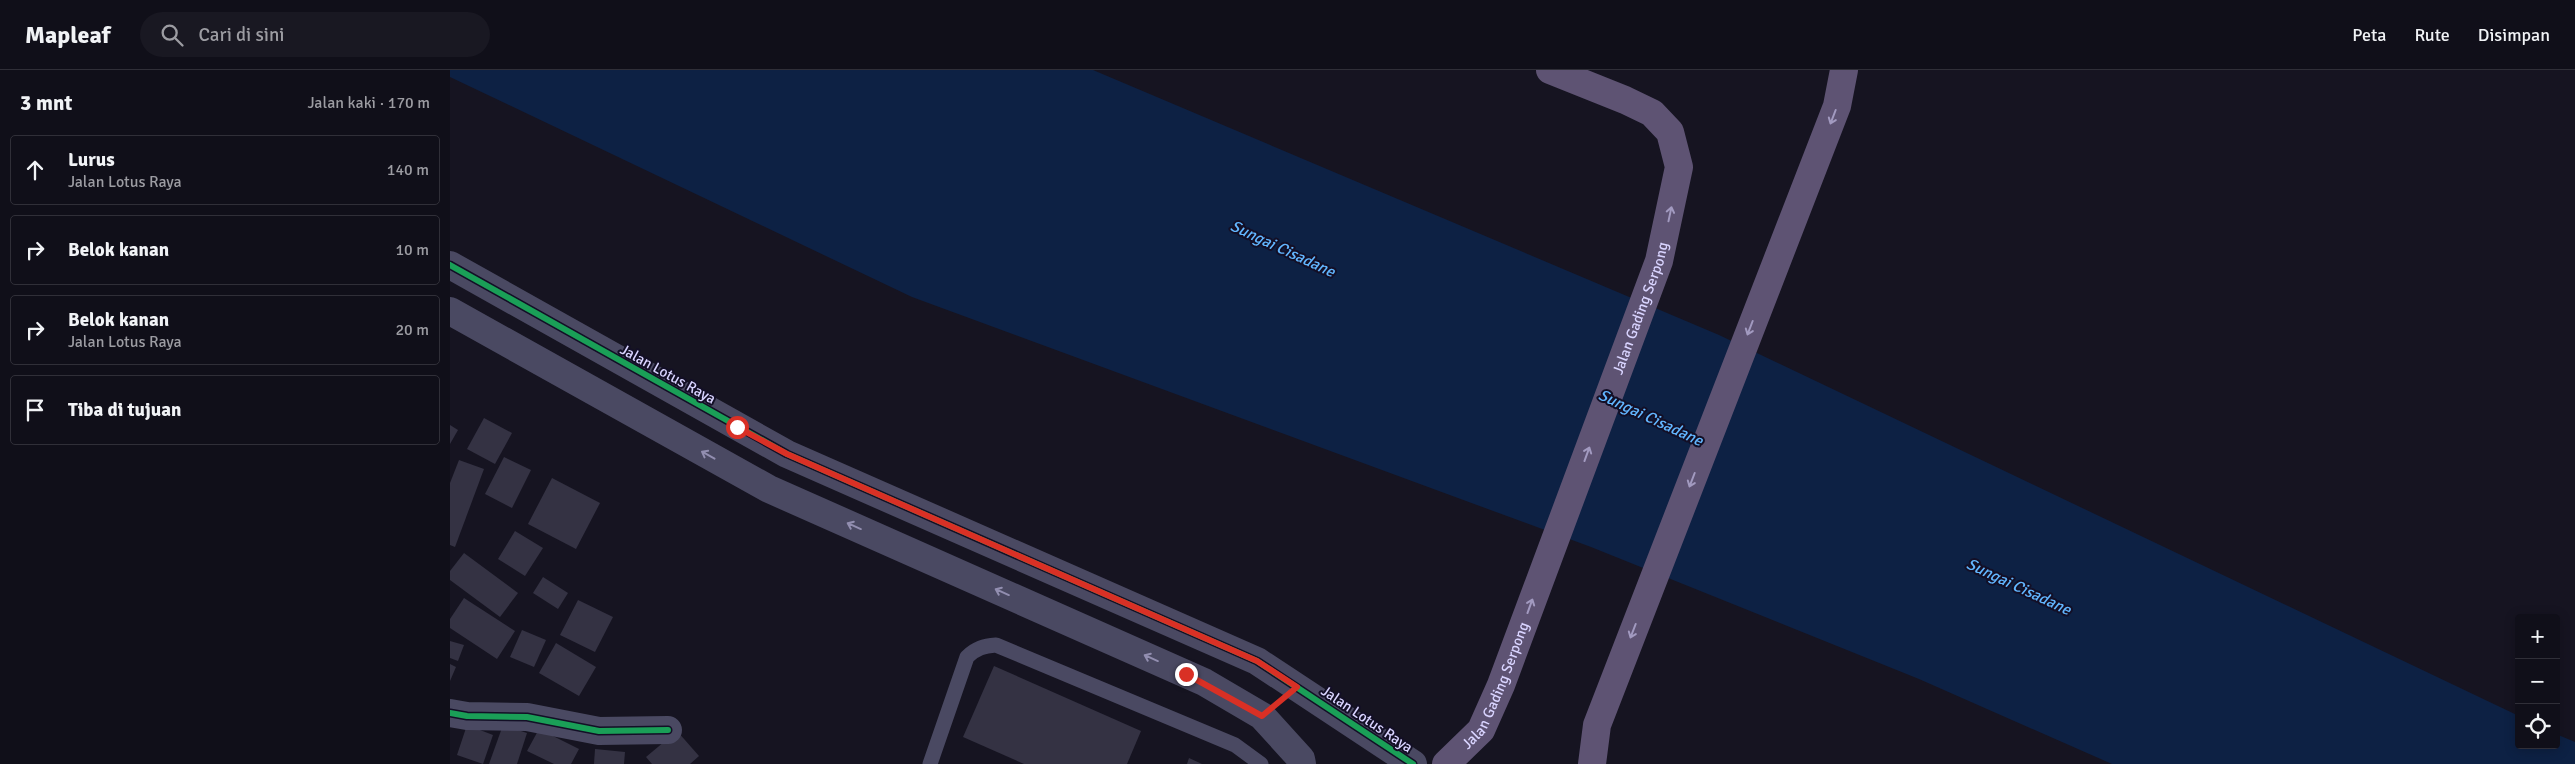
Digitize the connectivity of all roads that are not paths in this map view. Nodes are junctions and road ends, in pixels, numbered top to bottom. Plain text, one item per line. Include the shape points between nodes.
1 (1550, 70) edge
2 (1591, 70) edge
3 (1844, 70) edge
4 (1625, 100) junction
5 (450, 265) edge
6 (450, 311) edge
7 (1297, 687) junction
8 (450, 713) edge
9 (1262, 716) junction
10 (668, 730) dead end
11 (930, 764) edge
12 (1261, 764) edge
13 (1302, 764) edge
14 (1413, 764) edge
15 (1446, 764) edge
16 (1592, 764) edge

1 - 4 main road, Jalan Gading Serpong
2 - 4 main road
3 -> 16 main road via 1837,106 1597,725
15 -> 4 main road, Jalan Gading Serpong via 1481,730 1501,685 1659,262 1679,167 1676,150 1670,132 1652,113
5 - 7 street, Jalan Lotus Raya via 787,454 1257,661
9 -> 6 street via 1204,682 769,488
7 - 9 street
7 - 14 street, Jalan Lotus Raya
8 - 10 street via 528,717 599,731
9 - 13 street
11 - 12 lane via 967,656 983,646 996,645 1235,745

